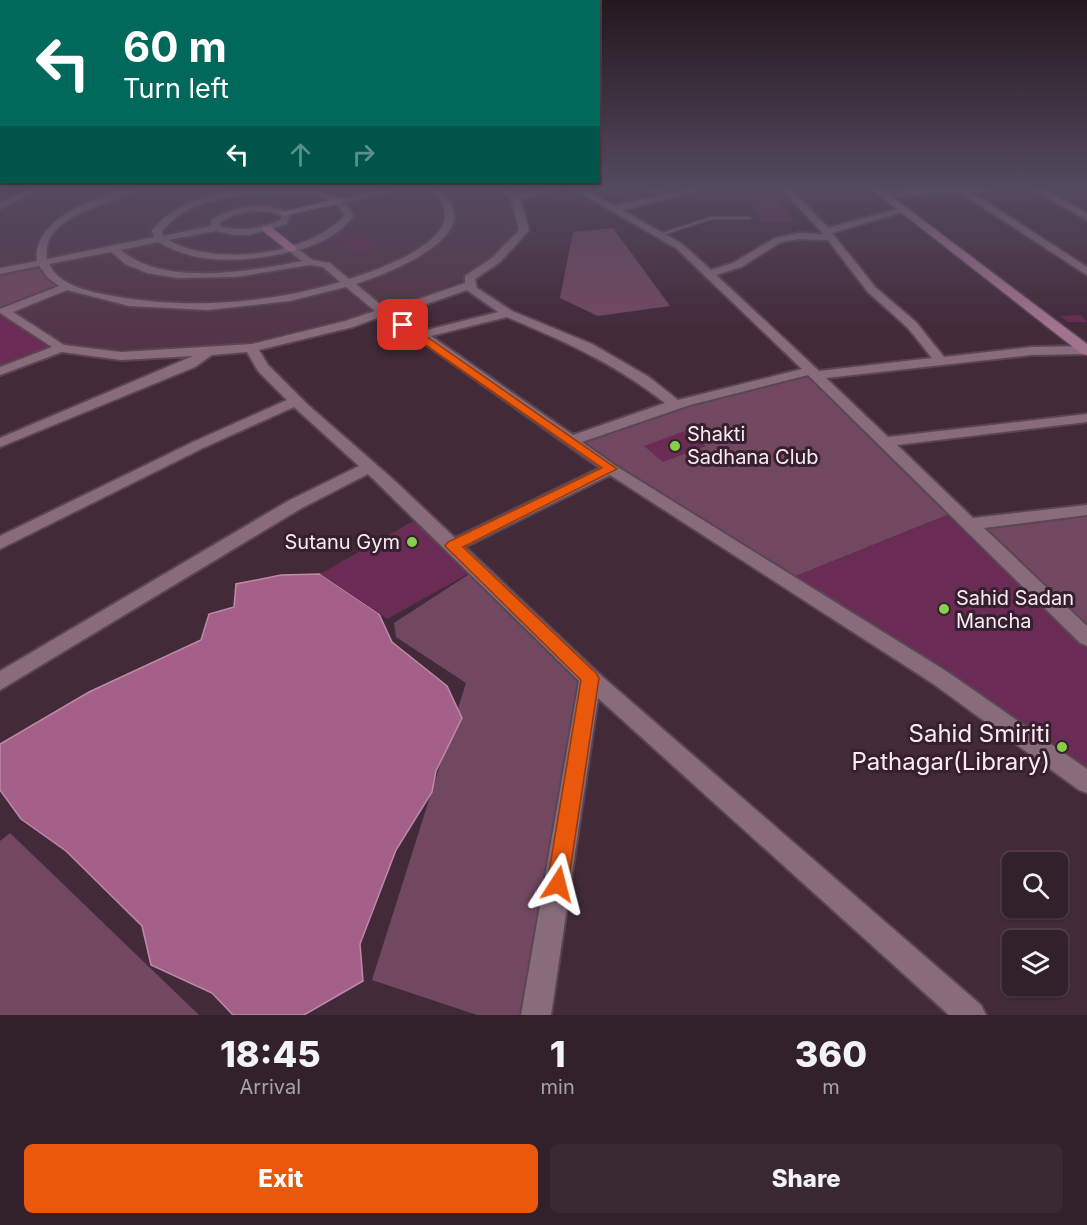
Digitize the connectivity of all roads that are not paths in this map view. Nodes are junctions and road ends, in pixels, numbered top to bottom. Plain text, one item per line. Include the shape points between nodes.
1 (48, 234) edge
2 (158, 234) edge
3 (183, 234) edge
4 (273, 234) edge
5 (330, 234) edge
6 (441, 234) edge
7 (520, 234) edge
8 (661, 234) edge
9 (822, 234) edge
10 (827, 234) edge
11 (936, 234) edge
12 (1031, 234) edge
13 (159, 239) junction
14 (114, 249) junction
15 (292, 249) junction
16 (309, 262) junction
17 (42, 263) junction
18 (0, 271) edge
19 (1087, 272) edge
20 (708, 274) junction
21 (348, 283) junction
22 (471, 284) junction
23 (68, 286) junction
24 (384, 313) junction
25 (508, 313) junction
26 (421, 335) junction
27 (61, 348) junction
28 (252, 348) junction
29 (1087, 351) edge
30 (208, 352) junction
31 (941, 361) junction
32 (0, 371) edge
33 (812, 373) junction
34 (296, 401) junction
35 (676, 405) junction
36 (1087, 418) edge
37 (571, 441) junction
38 (883, 442) junction
39 (0, 443) edge
40 (369, 467) junction
41 (611, 469) junction
42 (1087, 510) edge
43 (968, 524) junction
44 (0, 543) edge
45 (453, 546) junction
46 (1087, 638) edge
47 (590, 678) junction
48 (0, 681) edge
49 (1087, 782) edge
50 (536, 1015) edge
51 (971, 1015) edge

1 - 17 street via 40,249
2 - 13 street
3 - 13 street
4 - 15 main road
5 - 15 street
6 - 21 street via 408,259
7 - 22 street via 496,260 469,278
8 - 20 street
9 - 20 street via 778,240 736,265
10 - 31 street via 872,290 912,326
11 - 29 main road
12 - 19 street
13 - 14 street
13 - 15 street via 176,250 209,256
14 - 16 street via 129,262 148,270 174,274 248,273
14 - 17 street
15 - 16 street
16 - 21 street via 326,265
17 - 18 street
17 - 23 street via 51,275
20 - 33 street
21 - 23 street via 266,300 188,305 126,301
21 - 24 street
22 - 24 street
22 - 25 street via 472,290
23 - 27 street via 4,311
24 - 26 street
24 - 28 street
25 - 26 street
25 - 35 street via 588,347 644,380
26 - 37 street
27 - 30 street via 121,356
27 - 32 street
28 - 30 street
28 - 34 street via 263,368
29 - 31 street via 1031,351
30 - 39 street via 190,364
31 - 33 street
33 - 35 street
33 - 38 street
34 - 40 street
34 - 44 street
35 - 37 street
36 - 38 street
37 - 41 street
38 - 43 street
40 - 45 street
40 - 48 street via 294,505
41 - 45 street
41 - 49 street via 939,677
42 - 43 street
43 - 46 street
45 - 47 street
47 - 50 street
47 - 51 street

